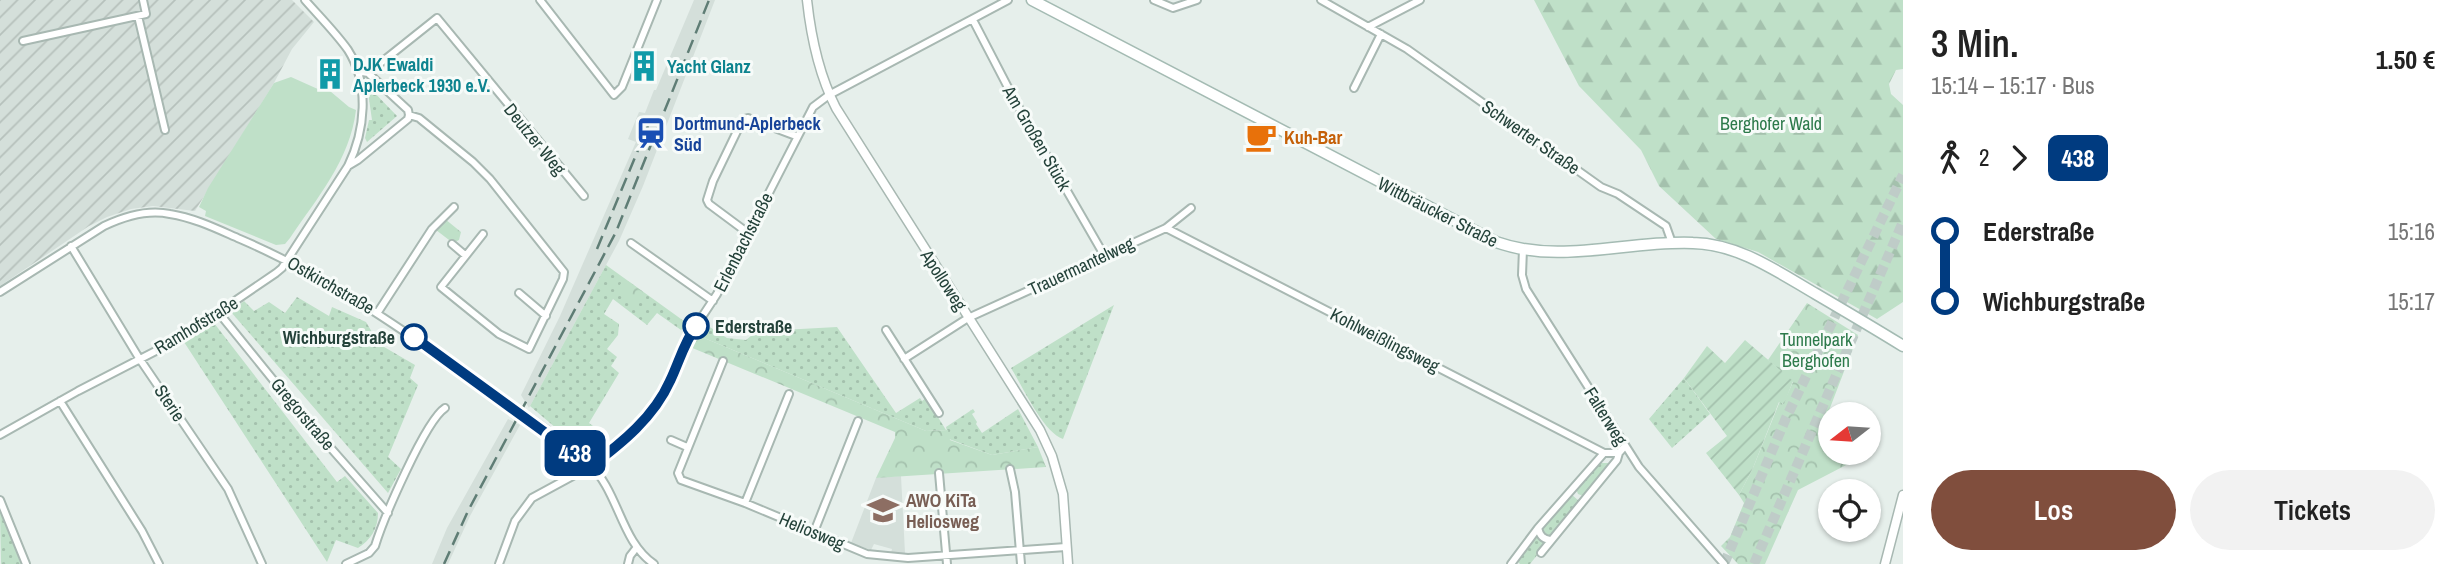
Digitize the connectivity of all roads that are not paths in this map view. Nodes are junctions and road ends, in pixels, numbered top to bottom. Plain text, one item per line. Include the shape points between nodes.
1 (143, 0) edge
2 (305, 0) edge
3 (540, 0) edge
4 (657, 0) edge
5 (807, 0) edge
6 (1008, 0) edge
7 (1032, 0) edge
8 (1154, 0) edge
9 (1197, 0) edge
10 (1321, 0) edge
11 (1420, 0) edge
12 (138, 16) junction
13 (973, 20) junction
14 (1368, 27) junction
15 (1381, 34) junction
16 (23, 41) dead end
17 (357, 71) junction
18 (368, 73) junction
19 (1354, 88) dead end
20 (830, 95) junction
21 (409, 115) junction
22 (165, 130) dead end
23 (796, 136) junction
24 (348, 166) junction
25 (584, 196) dead end
26 (454, 207) dead end
27 (1191, 208) dead end
28 (1166, 228) junction
29 (748, 233) junction
30 (483, 234) dead end
31 (631, 243) dead end
32 (1672, 243) junction
33 (452, 244) dead end
34 (71, 246) junction
35 (1523, 249) junction
36 (465, 255) junction
37 (1104, 255) junction
38 (286, 259) junction
39 (0, 292) edge
40 (519, 293) dead end
41 (713, 301) junction
42 (378, 312) junction
43 (219, 313) junction
44 (546, 316) junction
45 (968, 318) junction
46 (886, 330) dead end
47 (1903, 346) edge
48 (139, 358) junction
49 (904, 359) junction
50 (723, 361) dead end
51 (789, 394) dead end
52 (60, 401) junction
53 (444, 408) dead end
54 (939, 412) dead end
55 (859, 421) dead end
56 (0, 435) edge
57 (671, 440) dead end
58 (1625, 446) junction
59 (687, 447) junction
60 (1604, 453) junction
61 (1619, 453) junction
62 (591, 466) junction
63 (1010, 469) dead end
64 (939, 473) dead end
65 (1572, 490) junction
66 (1903, 495) edge
67 (0, 500) edge
68 (1583, 500) junction
69 (745, 503) junction
70 (388, 513) junction
71 (1538, 528) junction
72 (814, 532) junction
73 (1550, 540) junction
74 (637, 547) junction
75 (1066, 547) junction
76 (1020, 550) junction
77 (1541, 553) dead end
78 (946, 555) junction
79 (26, 564) edge
80 (159, 564) edge
81 (262, 564) edge
82 (346, 564) edge
83 (499, 564) edge
84 (628, 564) edge
85 (654, 564) edge
86 (947, 564) edge
87 (1021, 564) edge
88 (1068, 564) edge
89 (1511, 564) edge
90 (1724, 564) edge
91 (1885, 564) edge

1 - 12 street via 146,14
2 - 17 street via 346,48
3 - 4 street via 614,95 622,87
5 - 20 street, Apolloweg
6 - 13 street, Erlenbachstraße
7 - 35 main road, Wittbräucker Straße via 1470,230
8 - 9 street via 1172,8
10 - 14 street, Schwerter Straße
11 - 14 street
12 - 16 street
12 - 22 street
13 - 20 street, Erlenbachstraße
13 - 37 street, Am Großen Stück
14 - 15 street, Schwerter Straße
15 - 19 street
15 - 32 street, Schwerter Straße via 1601,187 1666,226
17 - 18 street
17 - 24 street, Ramhofstraße via 363,119
18 - 21 street
18 - 25 street, Deutzer Weg via 437,18
20 - 23 street, Erlenbachstraße via 813,107
20 - 45 street, Apolloweg
21 - 24 street, Ramhofstraße
21 - 44 street via 419,118 490,179 564,272
23 - 29 street, Erlenbachstraße
23 - 29 street via 748,118 741,123 707,200
24 - 38 street, Ramhofstraße
26 - 42 street via 432,229
27 - 28 street, Trauermantelweg
28 - 37 street, Trauermantelweg
28 - 60 street, Kohlweißlingsweg
29 - 41 street, Erlenbachstraße
30 - 36 street
31 - 41 street
32 - 35 main road, Wittbräucker Straße via 1604,250
32 - 47 main road, Wittbräucker Straße via 1713,245 1752,258
33 - 36 street
34 - 38 street, Ostkirchstraße via 121,218 168,213 194,219
34 - 39 street, Ostkirchstraße
34 - 48 street, Sterie
35 - 58 street, Falterweg via 1525,289
36 - 44 street via 441,287 499,334 529,349
37 - 45 street, Trauermantelweg
38 - 42 street, Ostkirchstraße
38 - 43 street, Ramhofstraße via 276,273
40 - 44 street
41 - 62 street, Erlenbachstraße via 688,338 653,409
42 - 62 street, Ostkirchstraße
43 - 48 street, Ramhofstraße
43 - 70 street, Gregorstraße
45 - 49 street, Trauermantelweg
45 - 75 street, Apolloweg via 1052,456 1063,494
46 - 49 street
48 - 52 street, Ramhofstraße
48 - 81 street, Sterie via 228,489
49 - 54 street
50 - 59 street, Heliosweg
51 - 69 street
52 - 56 street, Ramhofstraße
52 - 80 street
53 - 70 street via 432,422
55 - 72 street
57 - 59 street
58 - 61 street
58 - 90 street, Falterweg
59 - 69 street, Heliosweg via 678,473 681,480
60 - 61 street
60 - 65 street
61 - 68 street
62 - 74 street, Ostkirchstraße
62 - 83 street, Erlenbachstraße via 532,498 515,521
63 - 76 street
64 - 78 street
65 - 68 street
65 - 71 street
66 - 91 street
67 - 79 street
68 - 73 street
69 - 72 street, Heliosweg
70 - 82 street via 372,550
71 - 73 street via 1540,535
71 - 89 street
72 - 78 street, Heliosweg via 867,554 896,558
73 - 77 street
74 - 84 street
74 - 85 street, Ostkirchstraße
75 - 76 street, Heliosweg
75 - 88 street, Apolloweg
76 - 78 street, Heliosweg
76 - 87 street
78 - 86 street

